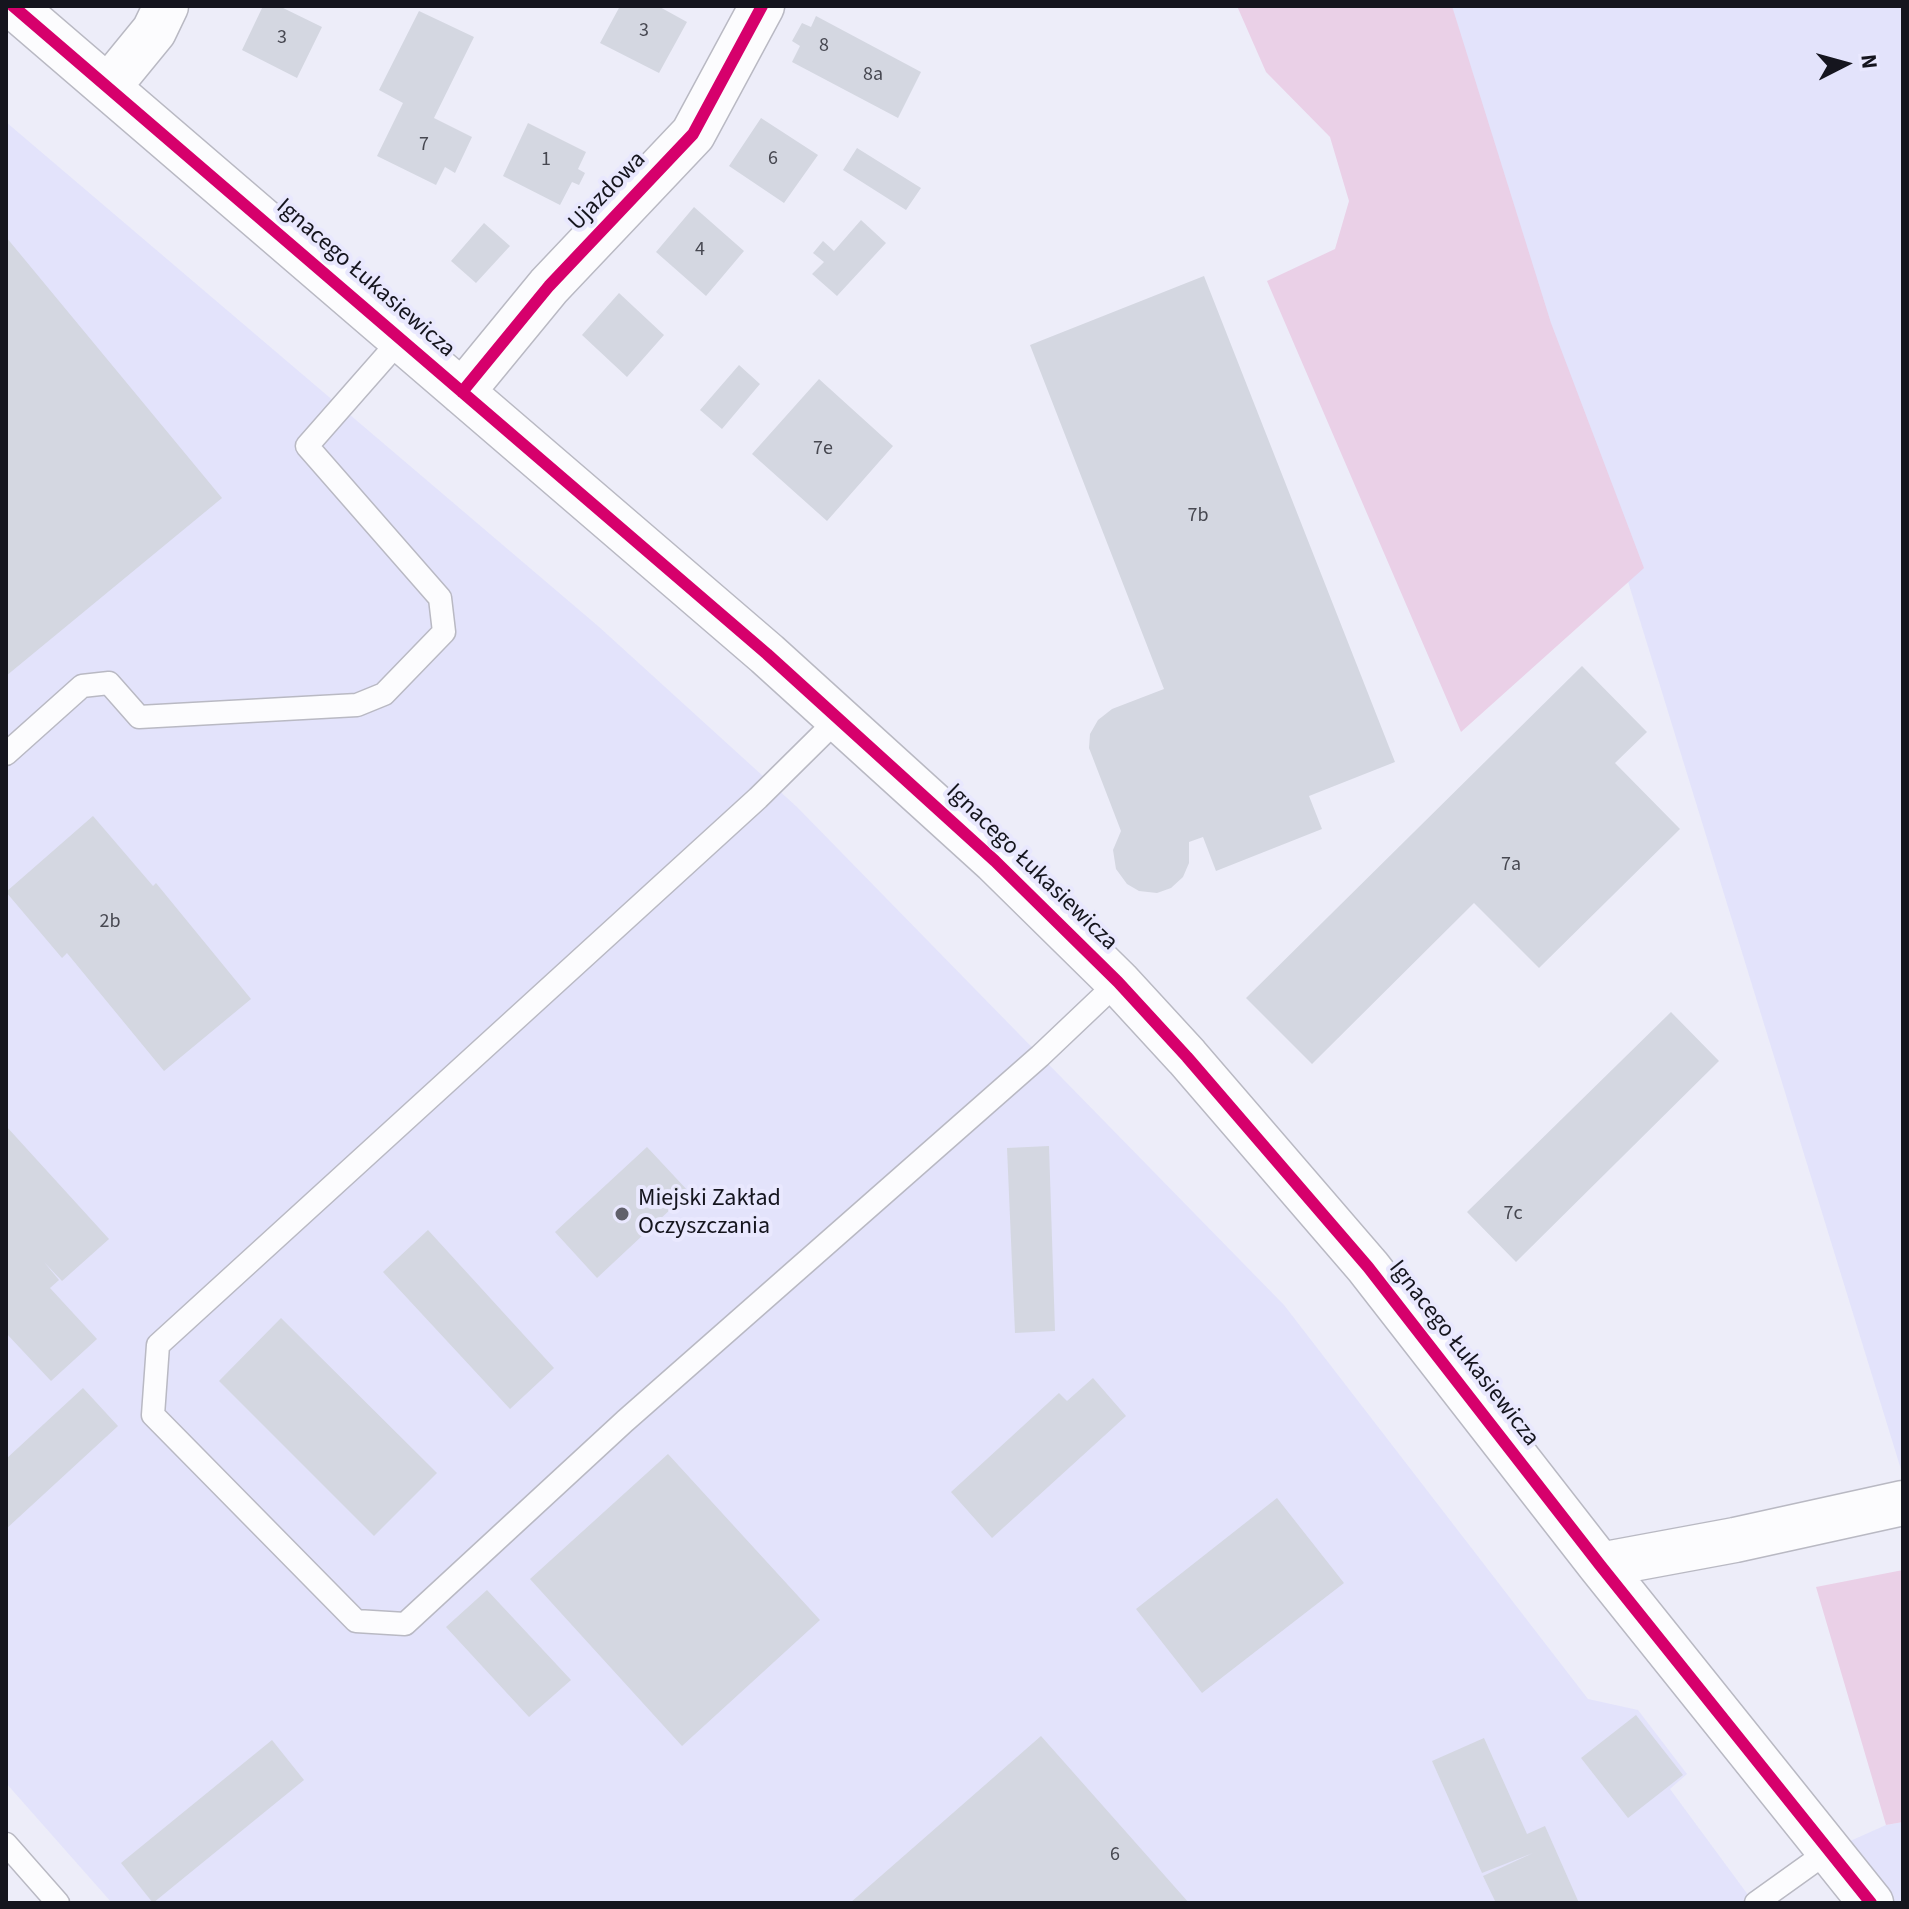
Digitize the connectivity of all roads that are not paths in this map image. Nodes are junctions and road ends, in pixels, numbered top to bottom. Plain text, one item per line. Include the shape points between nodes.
1 (13, 6) edge
2 (166, 6) edge
3 (762, 6) edge
4 (109, 86) junction
5 (401, 339) junction
6 (462, 392) junction
7 (838, 719) junction
8 (6, 754) edge
9 (1118, 982) junction
10 (1903, 1503) edge
11 (1600, 1565) junction
12 (6, 1844) edge
13 (1830, 1850) junction
14 (58, 1903) edge
15 (1756, 1903) edge
16 (1871, 1903) edge

1 - 4 street, Ignacego Łukasiewicza
2 - 4 street via 154,31
3 - 6 street, Ujazdowa via 693,134 549,286
4 - 5 street, Ignacego Łukasiewicza
5 - 6 street, Ignacego Łukasiewicza
5 - 8 lane via 307,446 440,598 444,632 384,694 357,705 139,717 109,683 82,686
6 - 7 street, Ignacego Łukasiewicza
7 - 9 street, Ignacego Łukasiewicza
7 - 9 lane via 158,1345 153,1415 356,1621 405,1624
9 - 11 street, Ignacego Łukasiewicza via 1368,1267
10 - 11 street
11 - 13 street, Ignacego Łukasiewicza
12 - 14 lane
13 - 15 lane
13 - 16 street, Ignacego Łukasiewicza

